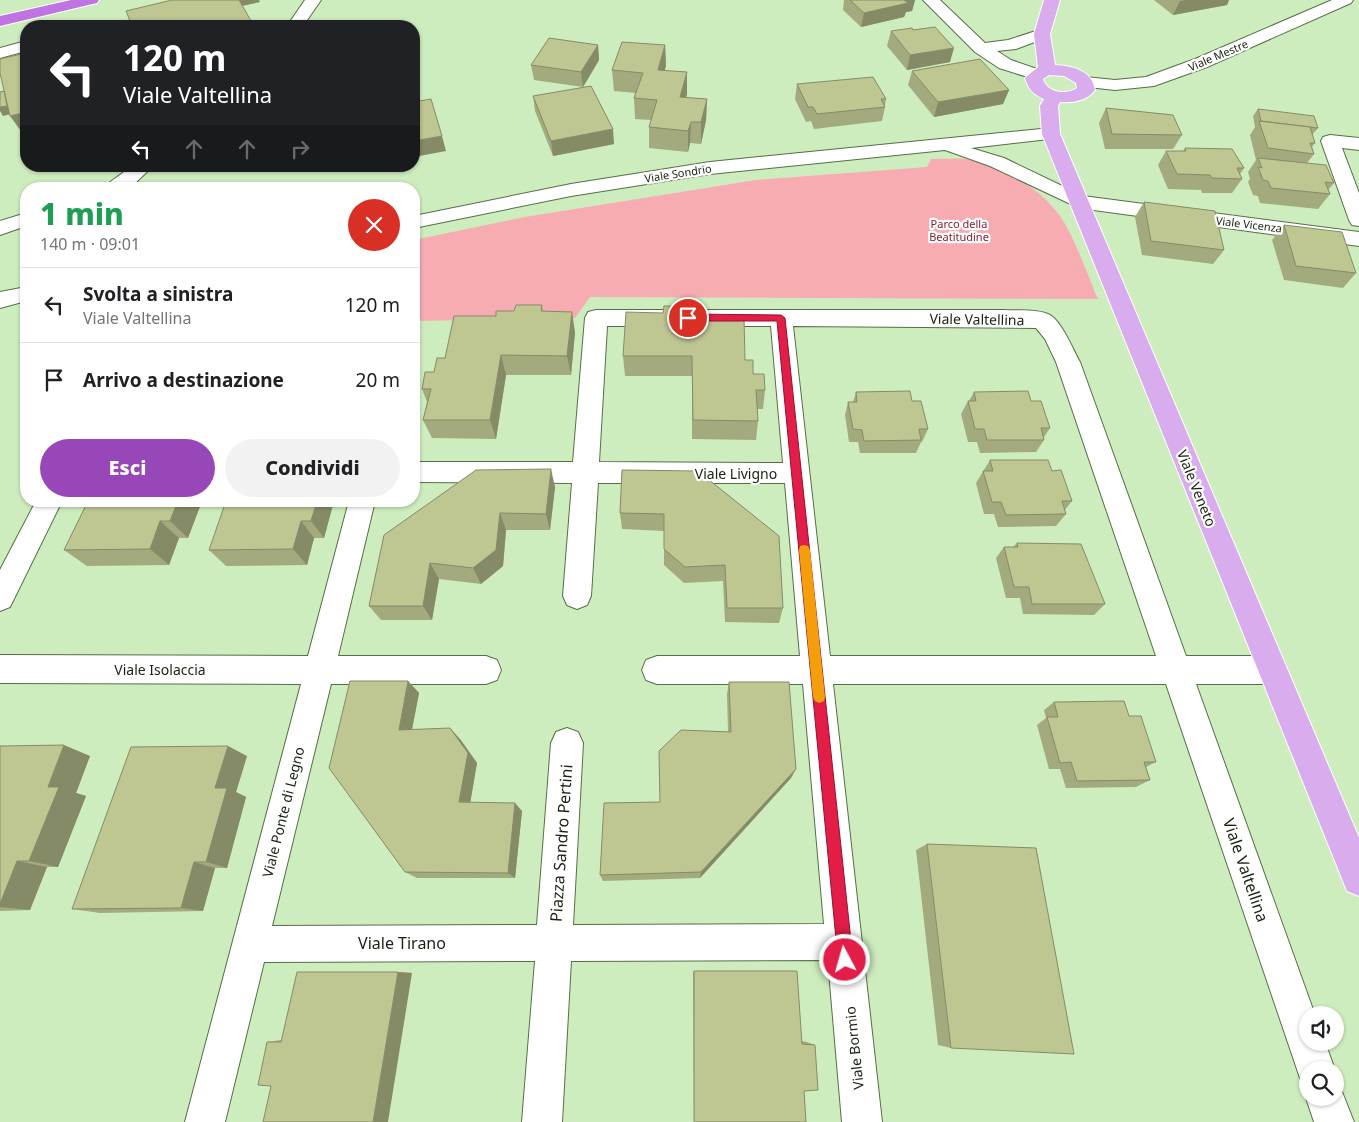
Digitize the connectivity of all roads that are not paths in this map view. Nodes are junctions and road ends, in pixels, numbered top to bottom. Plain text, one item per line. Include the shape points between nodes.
1 (29, 0) edge
2 (91, 0) edge
3 (313, 0) edge
4 (931, 0) edge
5 (1052, 0) edge
6 (1345, 0) edge
7 (0, 7) edge
8 (299, 20) edge
9 (0, 21) edge
10 (1042, 34) junction
11 (20, 48) edge
12 (981, 48) junction
13 (0, 53) edge
14 (1042, 72) junction
15 (1086, 82) junction
16 (1055, 96) junction
17 (1051, 134) junction
18 (1359, 144) edge
19 (945, 145) junction
20 (137, 172) edge
21 (125, 182) edge
22 (1079, 202) junction
23 (20, 220) edge
24 (1359, 220) edge
25 (420, 221) edge
26 (0, 228) edge
27 (1359, 239) edge
28 (20, 295) edge
29 (0, 300) edge
30 (781, 318) junction
31 (420, 472) edge
32 (585, 472) junction
33 (796, 473) junction
34 (46, 507) edge
35 (361, 507) edge
36 (578, 596) dead end
37 (0, 598) edge
38 (0, 669) edge
39 (320, 670) junction
40 (486, 670) dead end
41 (657, 670) dead end
42 (816, 670) junction
43 (1176, 670) junction
44 (1272, 670) junction
45 (567, 743) dead end
46 (1359, 879) edge
47 (844, 942) junction
48 (554, 943) junction
49 (250, 944) junction
50 (1313, 1061) edge
51 (1328, 1106) edge
52 (204, 1122) edge
53 (542, 1122) edge
54 (862, 1122) edge
55 (1334, 1122) edge

1 - 7 highway
2 - 9 highway
3 - 8 street
4 - 12 street
5 - 10 main road
6 - 15 street, Viale Mestre via 1201,63 1148,82 1114,85
10 - 12 street via 1010,45
10 - 14 main road
11 - 13 street
12 - 14 street via 1005,64
14 - 15 main road via 1070,72
14 - 16 main road via 1034,78 1037,86
15 - 16 main road via 1086,90 1078,96
16 - 17 main road, Viale Veneto via 1049,106
17 - 19 street, Viale Sondrio
17 - 22 main road, Viale Veneto
18 - 24 street via 1330,141
19 - 22 street, Viale Sondrio via 997,162
19 - 25 street, Viale Sondrio via 710,168 570,190
20 - 21 street
22 - 27 street, Viale Vicenza
22 - 44 main road, Viale Veneto
23 - 26 street
28 - 29 street
30 - 32 street, Viale Valtellina via 596,318
30 - 33 street, Viale Bormio
30 - 43 street, Viale Valtellina via 1042,320 1068,362
31 - 32 street, Viale Livigno
32 - 33 street, Viale Livigno
32 - 36 street
33 - 42 street, Viale Bormio
34 - 37 street
35 - 39 street, Viale Ponte di Legno
38 - 39 street, Viale Isolaccia
39 - 40 street
39 - 49 street, Viale Ponte di Legno
41 - 42 street
42 - 43 street
42 - 47 street, Viale Bormio
43 - 44 street
43 - 50 street, Viale Valtellina
44 - 46 main road, Viale Veneto
45 - 48 street, Piazza Sandro Pertini
47 - 48 street, Viale Tirano
47 - 54 street, Viale Bormio
48 - 49 street, Viale Tirano
48 - 53 street
49 - 52 street, Viale Ponte di Legno
51 - 55 street

